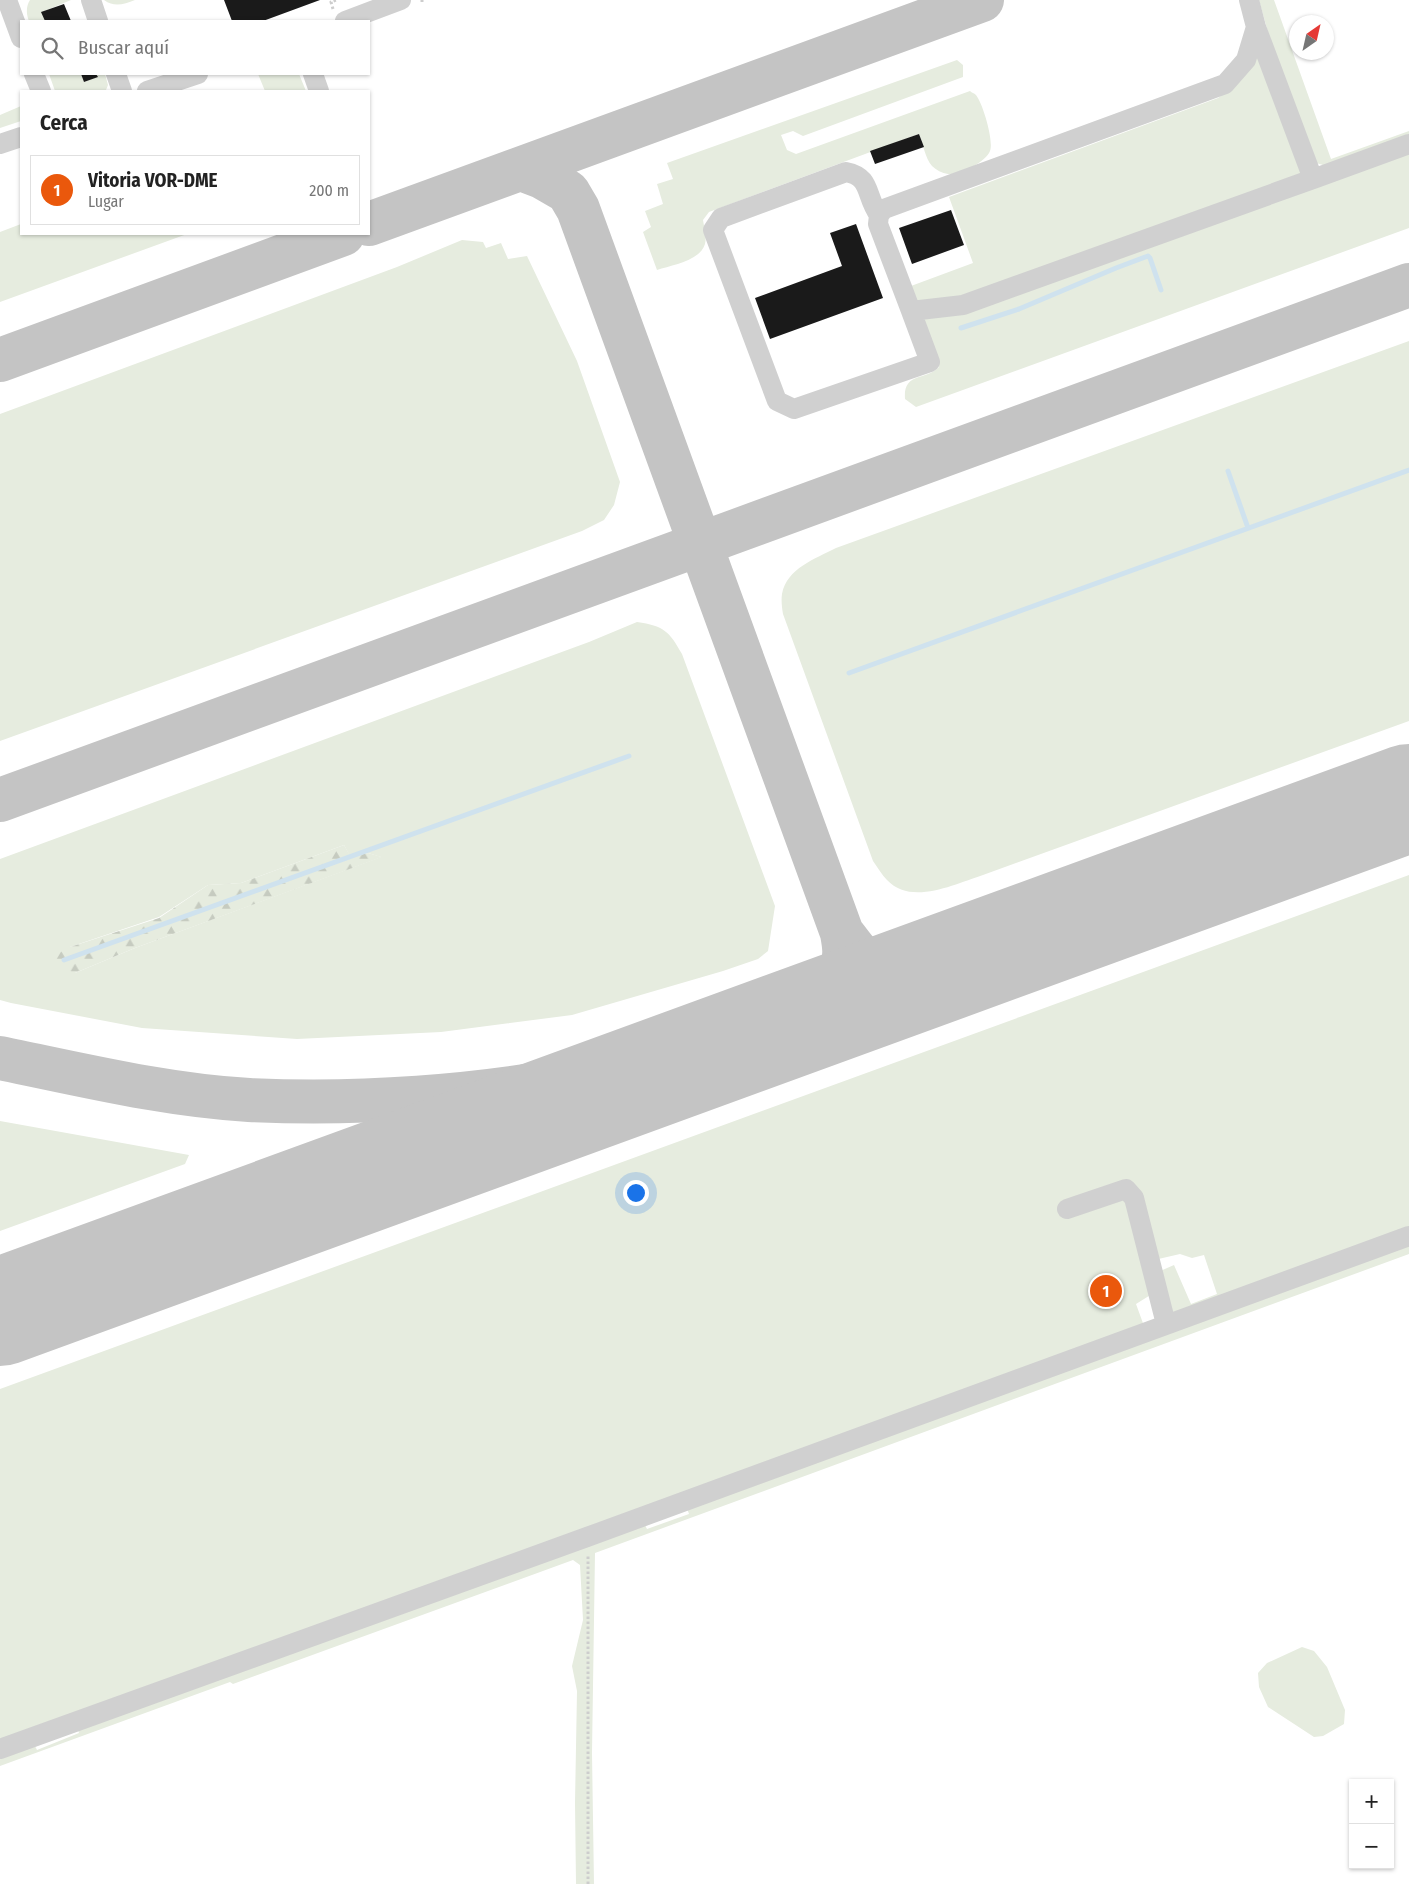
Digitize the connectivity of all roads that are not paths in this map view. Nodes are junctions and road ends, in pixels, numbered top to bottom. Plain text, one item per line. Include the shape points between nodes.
1 (7, 0) edge
2 (91, 0) edge
3 (401, 0) edge
4 (1249, 0) edge
5 (98, 20) edge
6 (348, 20) edge
7 (1256, 27) junction
8 (20, 35) edge
9 (34, 75) edge
10 (116, 75) edge
11 (195, 75) edge
12 (313, 75) edge
13 (41, 90) edge
14 (122, 90) edge
15 (150, 90) edge
16 (319, 90) edge
17 (20, 137) edge
18 (0, 144) edge
19 (1409, 144) edge
20 (1313, 179) junction
21 (879, 215) junction
22 (911, 311) junction
23 (1067, 1209) dead end
24 (1409, 1236) edge
25 (1166, 1324) junction
26 (0, 1749) edge

1 - 8 lane
2 - 5 lane
3 - 6 lane
4 - 7 lane
7 - 20 lane
7 - 21 lane via 1246,60 1225,84 884,209
9 - 13 lane
10 - 14 lane
11 - 15 lane
12 - 16 lane
17 - 18 lane
19 - 20 lane
20 - 22 lane via 963,305
21 - 22 lane via 878,224
21 - 22 lane via 863,178 846,172 721,218 713,230 778,401 794,409 930,362
23 - 25 lane via 1126,1188 1134,1198
24 - 25 lane
25 - 26 lane

